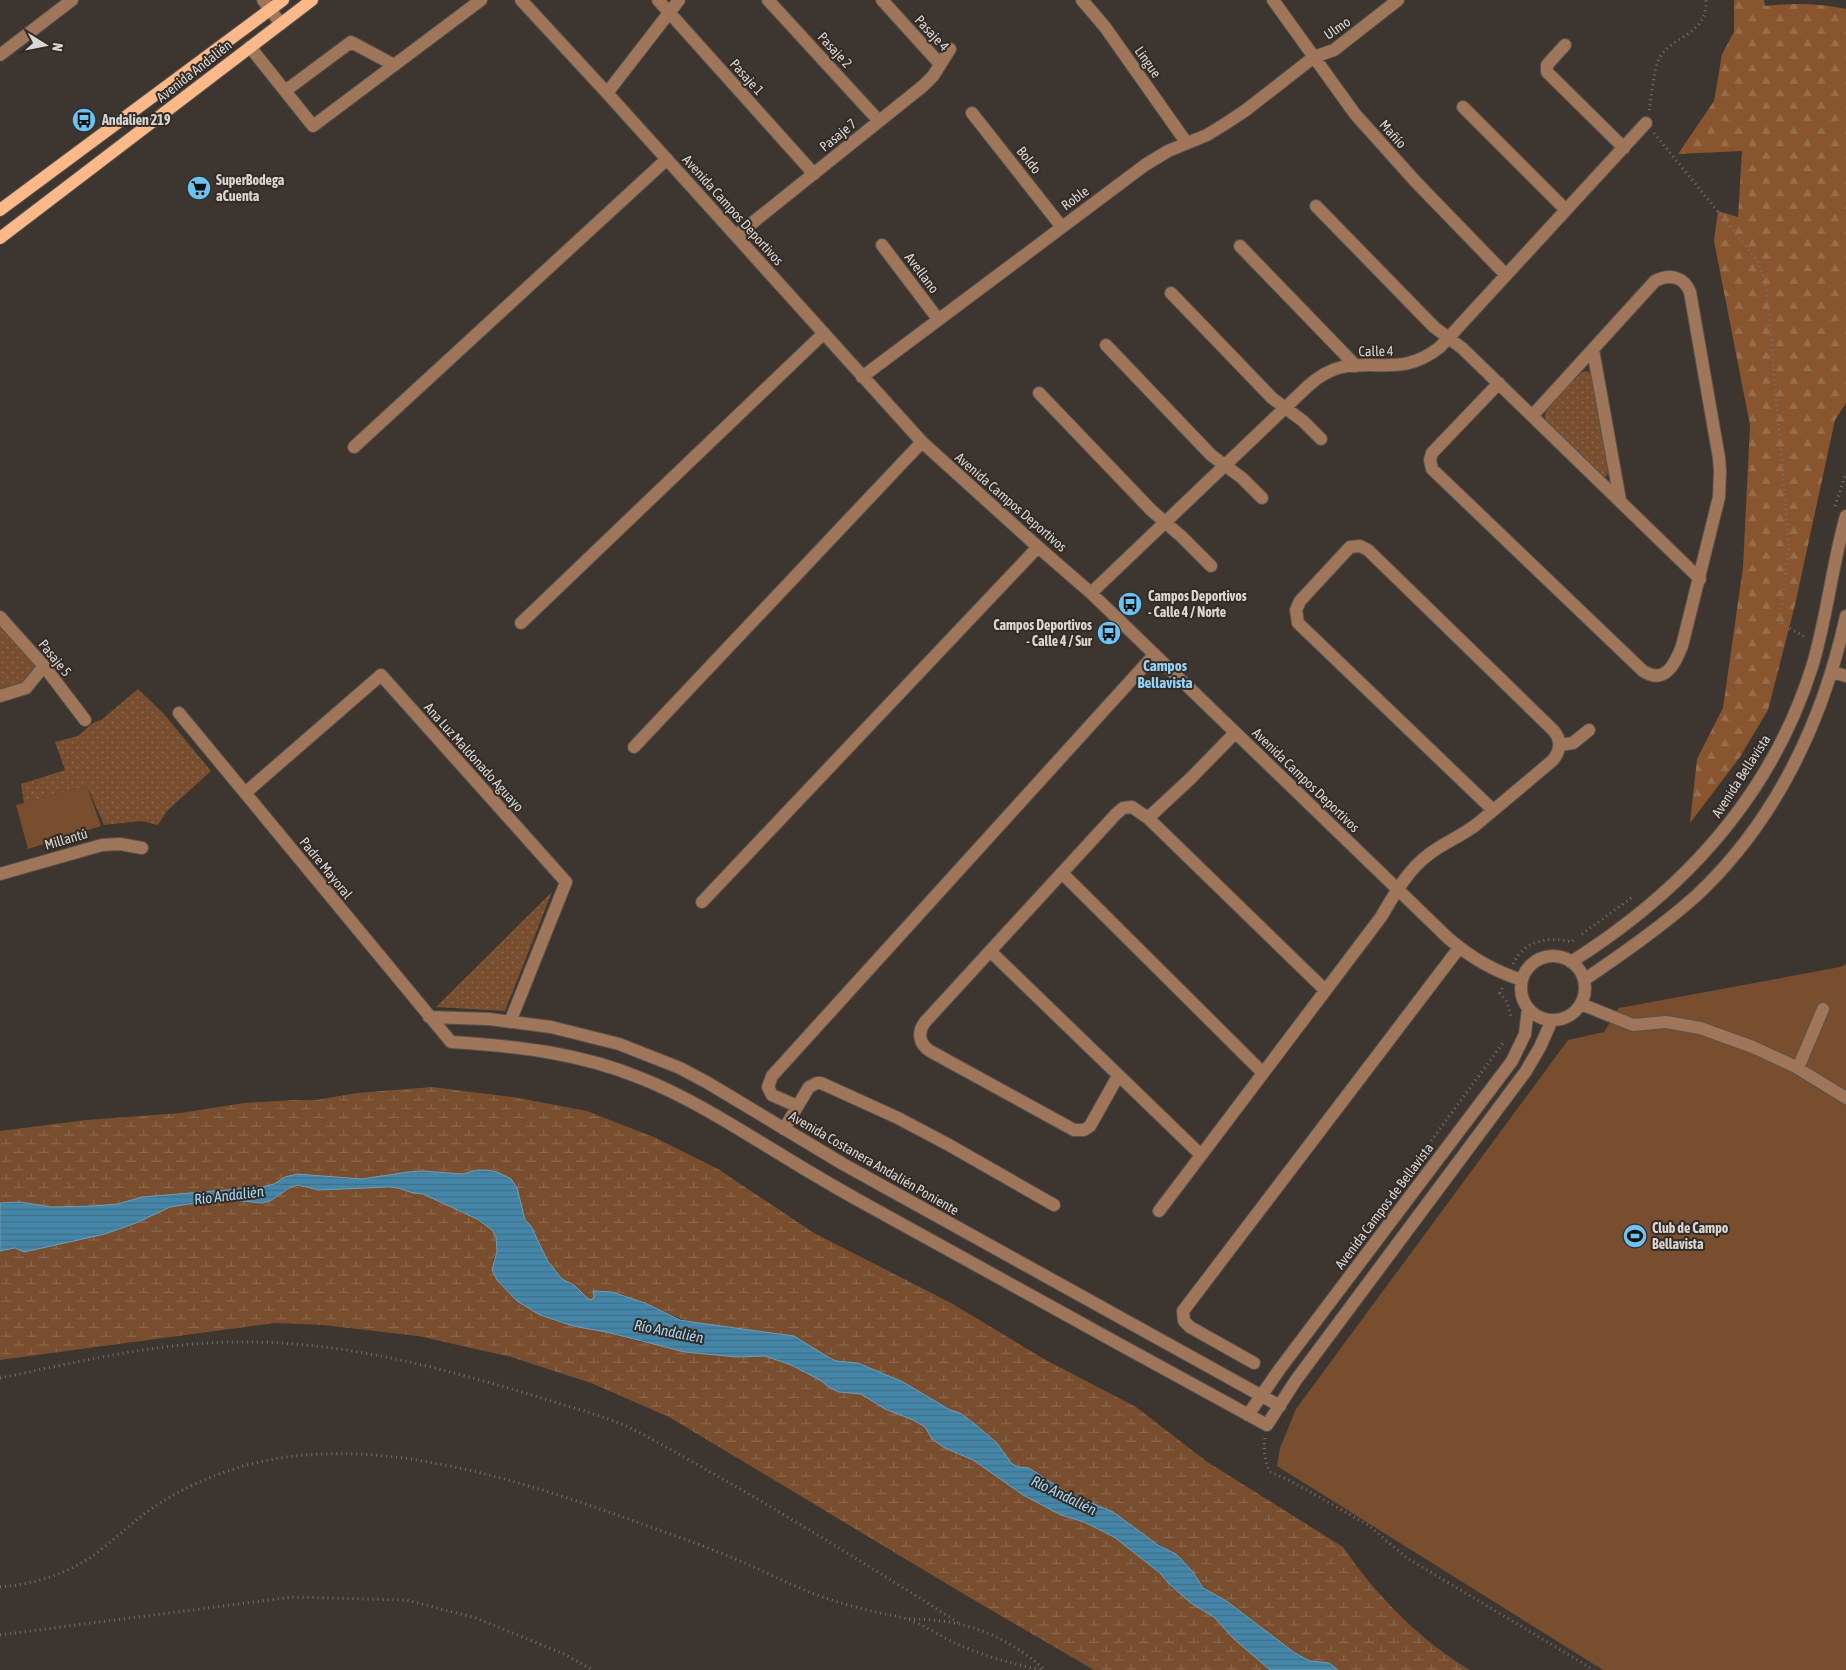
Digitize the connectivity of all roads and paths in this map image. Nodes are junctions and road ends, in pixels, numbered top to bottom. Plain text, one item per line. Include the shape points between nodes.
1 (72, 0) edge
2 (283, 0) edge
3 (312, 0) edge
4 (480, 0) edge
5 (521, 0) edge
6 (658, 0) edge
7 (679, 0) edge
8 (768, 0) edge
9 (882, 0) edge
10 (1082, 0) edge
11 (1273, 0) edge
12 (1398, 0) edge
13 (1706, 0) edge
14 (267, 5) edge
15 (669, 13) junction
16 (281, 24) junction
17 (1565, 46) dead end
18 (250, 47) junction
19 (950, 49) dead end
20 (0, 55) edge
21 (1314, 57) junction
22 (940, 64) junction
23 (394, 65) junction
24 (285, 92) junction
25 (608, 93) junction
26 (1464, 107) dead end
27 (972, 113) dead end
28 (880, 121) junction
29 (1646, 123) junction
30 (1186, 142) junction
31 (1624, 148) junction
32 (667, 159) junction
33 (814, 174) junction
34 (1316, 206) dead end
35 (0, 210) edge
36 (1566, 210) junction
37 (1061, 226) junction
38 (736, 236) junction
39 (0, 238) edge
40 (882, 245) dead end
41 (1240, 246) dead end
42 (1506, 275) junction
43 (1171, 293) dead end
44 (938, 319) junction
45 (824, 333) junction
46 (1448, 338) junction
47 (1106, 345) dead end
48 (1593, 350) junction
49 (1356, 366) junction
50 (862, 377) junction
51 (1499, 383) junction
52 (1039, 394) dead end
53 (1285, 408) junction
54 (1533, 415) junction
55 (1321, 440) dead end
56 (922, 442) junction
57 (354, 447) dead end
58 (1225, 465) junction
59 (1262, 498) dead end
60 (1620, 500) junction
61 (1846, 516) edge
62 (1165, 522) junction
63 (1038, 547) junction
64 (1211, 566) dead end
65 (1700, 579) junction
66 (1092, 592) junction
67 (1846, 616) edge
68 (0, 617) edge
69 (521, 623) dead end
70 (1805, 637) dead end
71 (1154, 655) junction
72 (44, 666) junction
73 (1832, 672) junction
74 (1846, 676) edge
75 (0, 696) edge
76 (179, 713) dead end
77 (85, 720) dead end
78 (1589, 730) dead end
79 (1235, 732) junction
80 (1560, 745) junction
81 (634, 747) dead end
82 (245, 793) junction
83 (1493, 810) junction
84 (1148, 818) junction
85 (142, 848) dead end
86 (1062, 873) junction
87 (0, 874) edge
88 (1396, 890) junction
89 (702, 902) dead end
90 (1459, 948) junction
91 (990, 951) junction
92 (1571, 962) junction
93 (1522, 980) junction
94 (1584, 980) junction
95 (1326, 990) junction
96 (1580, 1004) junction
97 (1528, 1008) junction
98 (1823, 1009) dead end
99 (430, 1017) junction
100 (1552, 1020) junction
101 (510, 1022) junction
102 (1798, 1068) junction
103 (1263, 1073) junction
104 (1118, 1076) junction
105 (1846, 1098) edge
106 (797, 1106) junction
107 (784, 1129) junction
108 (1201, 1156) junction
109 (1054, 1205) dead end
110 (1159, 1211) dead end
111 (1254, 1362) dead end
112 (0, 1378) edge
113 (1262, 1396) junction
114 (1280, 1406) junction
115 (1248, 1416) junction
116 (1267, 1425) junction
117 (0, 1586) edge
118 (908, 1619) junction
119 (959, 1624) junction
120 (0, 1635) edge
121 (593, 1670) edge
122 (1044, 1670) edge
123 (1594, 1670) edge

1 - 20 street
2 - 14 main road, Avenida Andalién
3 - 16 main road, Avenida Andalién
4 - 23 street
5 - 25 street, Avenida Campos Deportivos
6 - 15 street, Pasaje 1
7 - 15 street
8 - 28 street, Pasaje 2
9 - 22 street, Pasaje 4
10 - 30 street, Lingue via 1105,27
11 - 21 street, Mañío
12 - 21 street, Ulmo via 1334,50
13 - 29 path via 1702,20 1658,61
14 - 16 street
14 - 35 main road, Avenida Andalién
15 - 25 street
15 - 33 street, Pasaje 1
16 - 18 main road, Avenida Andalién
17 - 31 street via 1547,65 1546,72
18 - 24 street
18 - 39 main road, Avenida Andalién
19 - 22 street, Pasaje 7
21 - 30 street, Roble via 1246,110 1207,135
21 - 42 street, Mañío via 1380,143
22 - 28 street, Pasaje 7 via 923,86
23 - 24 street via 351,42
23 - 24 street via 314,126
25 - 32 street, Avenida Campos Deportivos
26 - 36 street
27 - 37 street, Boldo
28 - 33 street, Pasaje 7
29 - 31 street, Calle 4
29 - 70 path via 1758,261 1765,281 1789,548 1780,615 1782,624
30 - 37 street, Roble via 1145,165
31 - 36 street, Calle 4
32 - 38 street, Avenida Campos Deportivos
32 - 57 street
33 - 38 street, Pasaje 7
34 - 46 street
36 - 42 street, Calle 4
37 - 44 street, Roble
38 - 45 street, Avenida Campos Deportivos
40 - 44 street, Avellano
41 - 49 street
42 - 46 street, Calle 4
43 - 53 street
44 - 50 street, Roble
45 - 50 street, Avenida Campos Deportivos
45 - 69 street
46 - 49 street, Calle 4 via 1431,354 1410,364
46 - 51 street
47 - 58 street via 1211,455
48 - 54 street
48 - 60 street
48 - 65 street via 1656,281 1669,276 1688,286 1720,471 1719,497
49 - 53 street, Calle 4 via 1342,367 1322,375
50 - 56 street, Avenida Campos Deportivos
51 - 54 street
51 - 65 street via 1432,453 1432,469 1643,671 1654,676 1665,673 1673,665 1682,646
52 - 62 street
53 - 55 street
53 - 58 street, Calle 4
54 - 60 street
56 - 63 street, Avenida Campos Deportivos
56 - 81 street
58 - 59 street
58 - 62 street, Calle 4
60 - 65 street
61 - 92 street, Avenida Bellavista via 1812,665 1782,742 1765,772 1723,831 1673,885 1618,930
62 - 64 street
62 - 66 street, Calle 4
63 - 66 street, Avenida Campos Deportivos
63 - 89 street
66 - 71 street, Avenida Campos Deportivos
67 - 73 street
68 - 72 street, Pasaje 5
71 - 79 street, Avenida Campos Deportivos
71 - 106 street via 772,1076 768,1087 772,1094
72 - 75 street via 26,688
72 - 77 street, Pasaje 5
73 - 74 street
73 - 94 street via 1818,714 1784,785 1749,837 1714,878 1677,912
76 - 82 street, Padre Mayoral
78 - 80 street via 1574,743
79 - 84 street
79 - 88 street, Avenida Campos Deportivos
80 - 83 street via 1552,761
80 - 83 street via 1557,734 1368,550 1356,545 1345,551 1300,601 1296,610 1298,623
82 - 99 street, Padre Mayoral
82 - 101 street, Ana Luz Maldonado Aguayo via 381,674 566,882
83 - 88 street via 1467,832 1429,854
84 - 86 street via 1132,807 1119,810
84 - 95 street
85 - 87 street, Millantú via 102,845
86 - 91 street
86 - 103 street
88 - 90 street, Avenida Campos Deportivos
88 - 95 street via 1381,917
90 - 93 street, Avenida Campos Deportivos via 1490,969
90 - 111 street via 1183,1311 1184,1320 1190,1327
91 - 104 street
91 - 104 street via 922,1026 920,1038 926,1048 1079,1131 1090,1126
92 - 93 street via 1557,956 1541,958 1529,967
92 - 94 street
93 - 97 street via 1522,995
94 - 96 street
95 - 103 street
96 - 100 street via 1569,1016
96 - 102 street via 1633,1025 1666,1022 1700,1028
97 - 100 street via 1538,1017
97 - 113 street, Avenida Campos de Bellavista via 1525,1034 1512,1061
98 - 102 street
99 - 101 street, Avenida Costanera Andalién Poniente
99 - 115 street, Padre Mayoral via 451,1042 529,1049 579,1058 673,1091 874,1209
100 - 114 street via 1526,1071
101 - 107 street, Avenida Costanera Andalién Poniente via 586,1034 650,1055 708,1083
102 - 105 street
103 - 108 street
104 - 108 street
106 - 107 street
106 - 109 street via 809,1086 817,1083 828,1085 949,1145
107 - 113 street, Avenida Costanera Andalién Poniente
108 - 110 street
112 - 119 path via 149,1349 234,1342 321,1346 466,1376 625,1426 780,1512
113 - 114 street, Avenida Costanera Andalién Poniente
113 - 115 street, Avenida Campos de Bellavista
114 - 116 street
115 - 116 street
116 - 123 path via 1264,1445 1270,1472 1368,1525 1407,1558
117 - 118 path via 38,1581 69,1569 103,1548 161,1502 221,1474 253,1464 304,1455 365,1454 465,1470 548,1492 682,1538 826,1598
118 - 119 path
118 - 122 path via 964,1647
119 - 122 path via 1003,1640
120 - 121 path via 292,1597 406,1600 476,1618 564,1654

